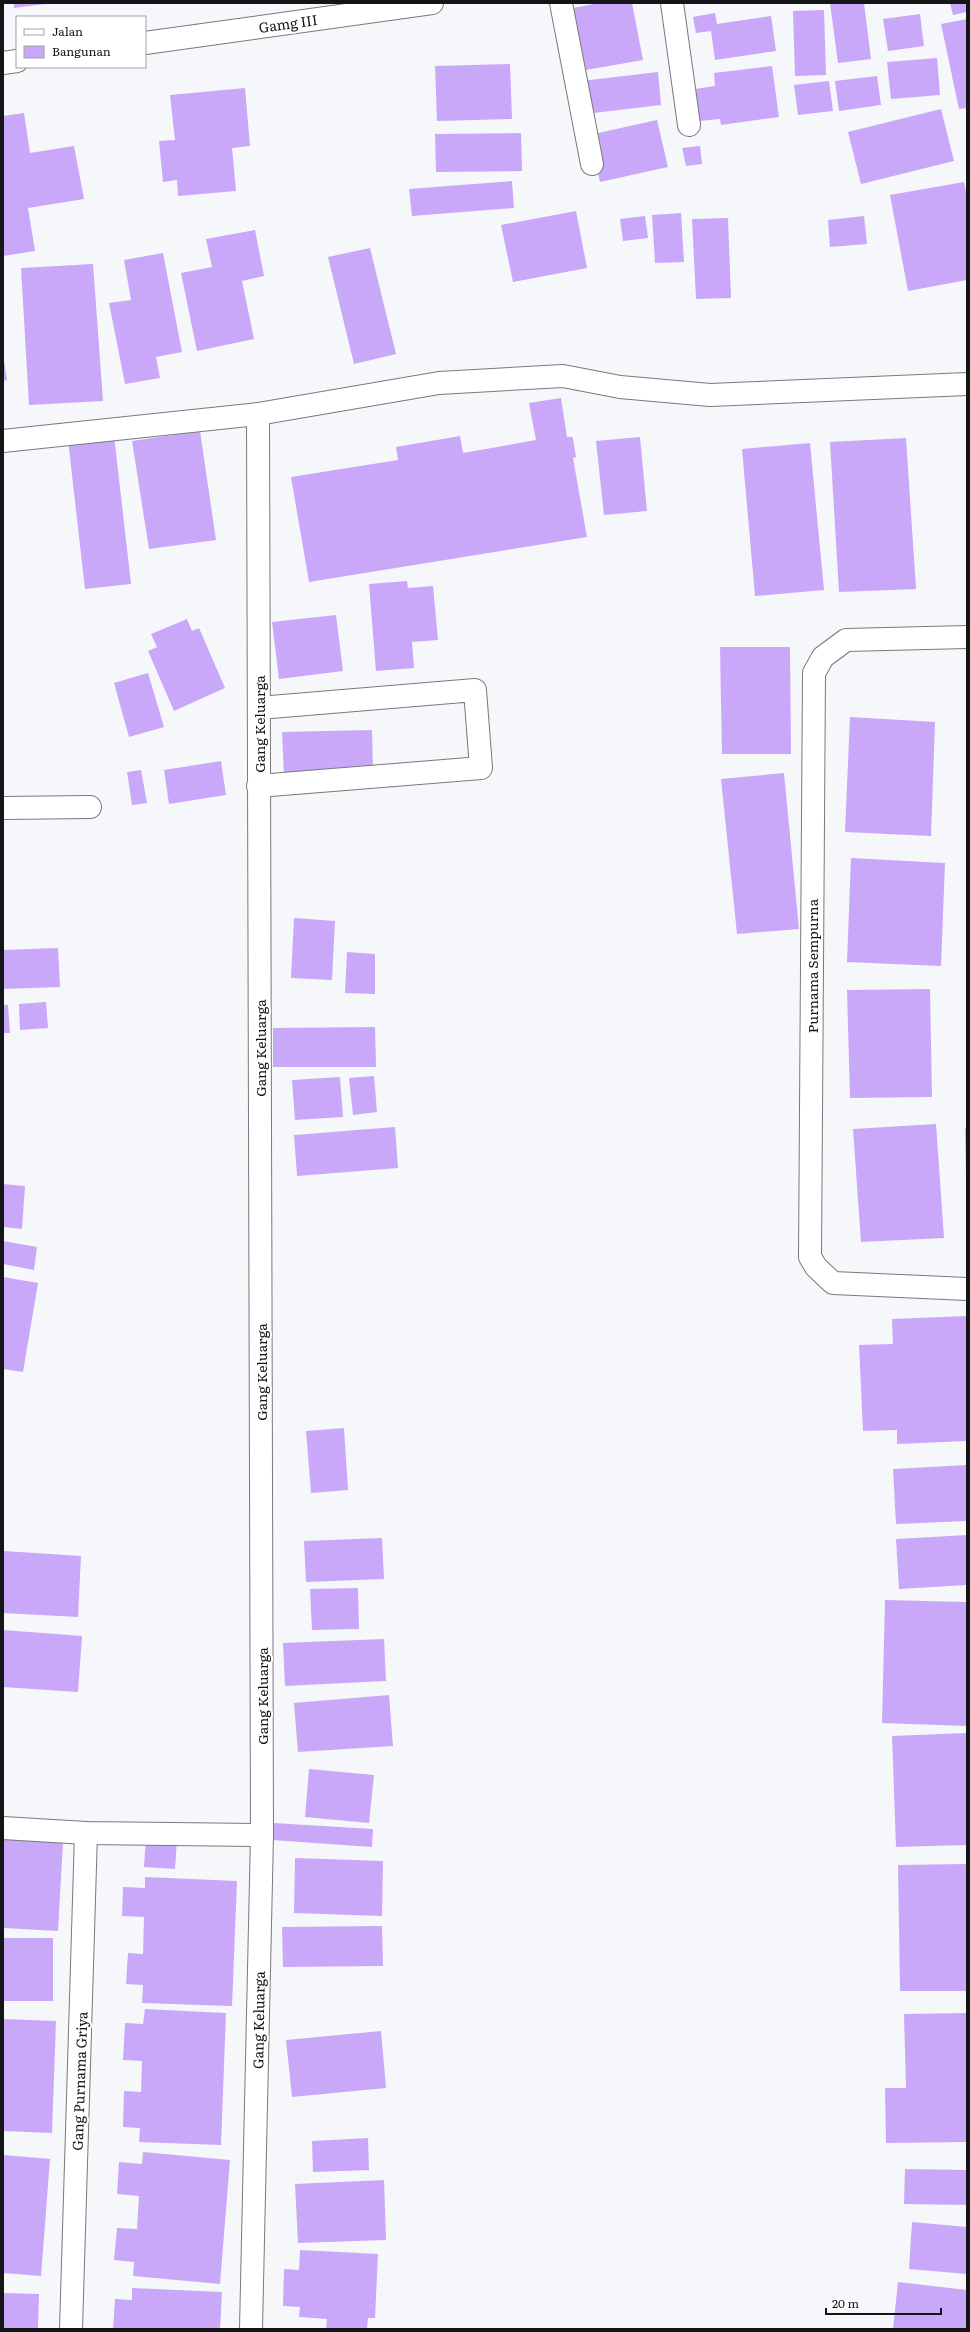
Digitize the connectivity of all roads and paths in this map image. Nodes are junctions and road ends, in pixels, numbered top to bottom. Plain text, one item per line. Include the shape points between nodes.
1 (432, 3) edge
2 (561, 3) edge
3 (672, 3) edge
4 (146, 43) edge
5 (16, 61) edge
6 (3, 63) edge
7 (689, 125) dead end
8 (592, 164) dead end
9 (967, 384) edge
10 (258, 414) junction
11 (3, 441) edge
12 (967, 637) edge
13 (259, 708) junction
14 (258, 786) junction
15 (90, 807) dead end
16 (3, 808) edge
17 (967, 1289) edge
18 (3, 1828) edge
19 (86, 1833) junction
20 (262, 1835) junction
21 (71, 2329) edge
22 (250, 2329) edge

1 - 4 street, Gamg III
2 - 8 street
3 - 7 street
5 - 6 street
9 - 10 street via 710,395 620,387 563,376 439,383
10 - 11 street
10 - 13 street, Gang Keluarga
12 - 17 street, Purnama Sempurna via 846,640 823,657 814,673 810,1249 810,1257 816,1267 833,1283
13 - 14 street, Gang Keluarga
13 - 14 street via 475,690 481,768
14 - 20 street, Gang Keluarga
15 - 16 street
18 - 19 street
19 - 20 street
19 - 21 street, Gang Purnama Griya
20 - 22 street, Gang Keluarga

